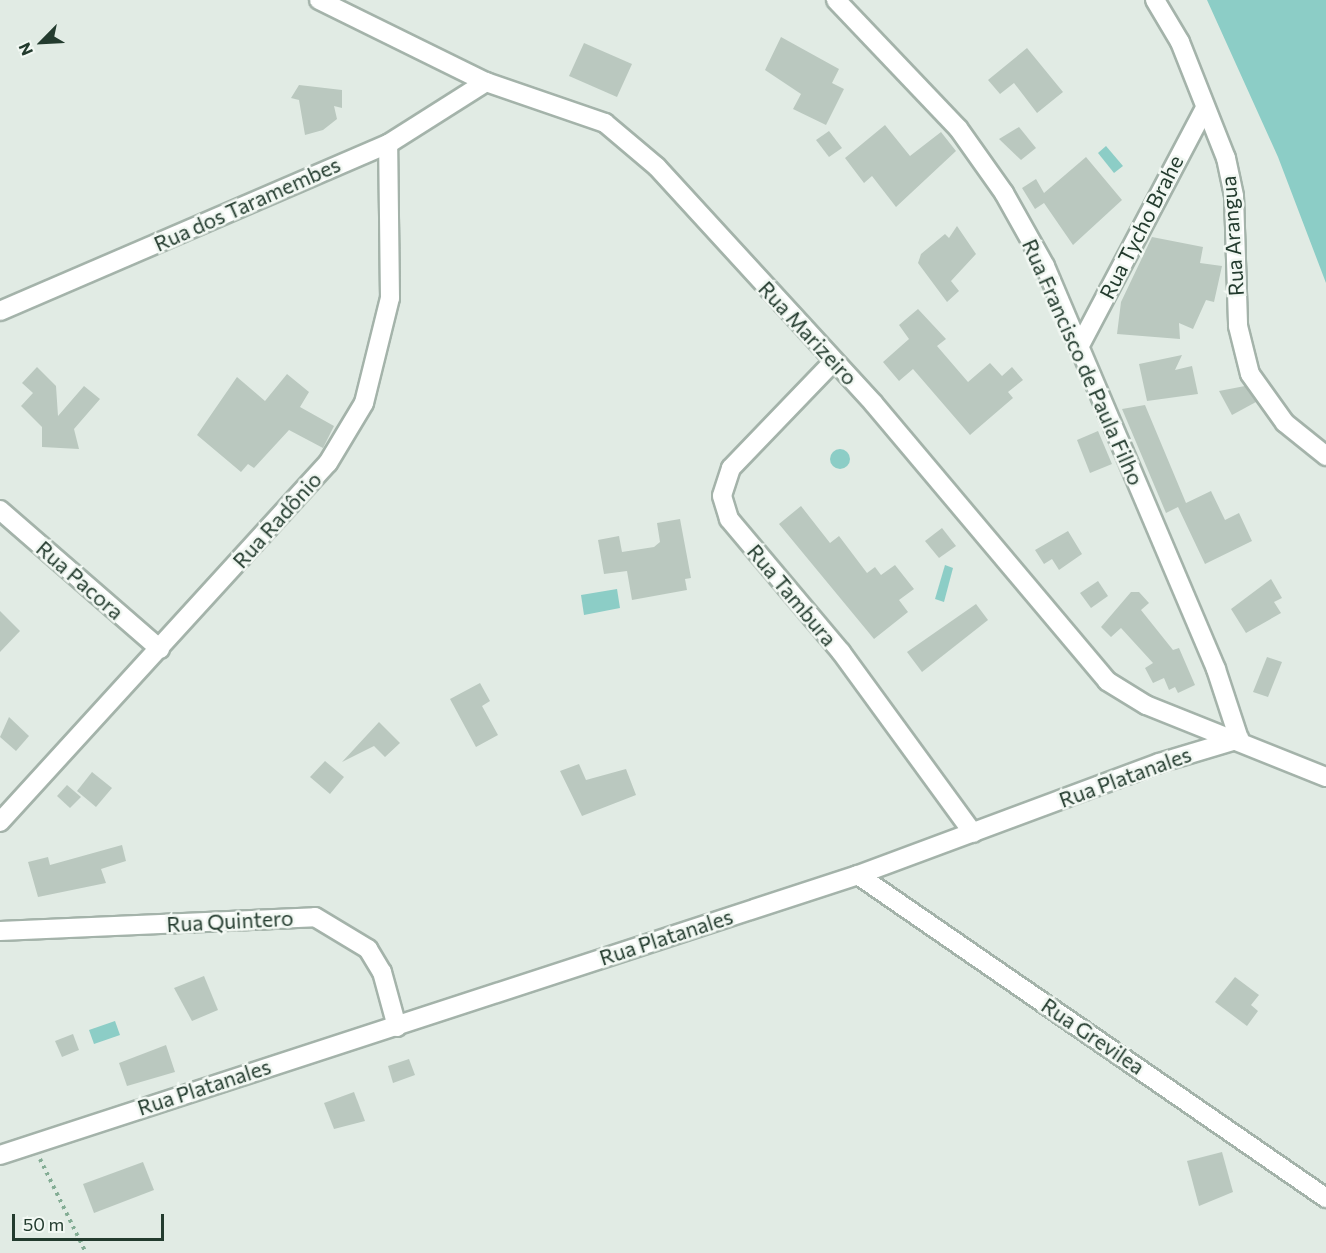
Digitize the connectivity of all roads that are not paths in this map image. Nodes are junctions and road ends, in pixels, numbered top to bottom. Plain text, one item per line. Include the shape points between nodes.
1 (319, 0) edge
2 (836, 0) edge
3 (1155, 0) edge
4 (486, 82) junction
5 (1205, 108) junction
6 (388, 144) junction
7 (0, 311) edge
8 (1079, 347) junction
9 (833, 362) junction
10 (1326, 456) edge
11 (0, 510) edge
12 (160, 649) junction
13 (1239, 739) junction
14 (1326, 777) edge
15 (0, 822) edge
16 (974, 833) junction
17 (858, 875) junction
18 (0, 932) edge
19 (397, 1027) junction
20 (0, 1155) edge
21 (1326, 1198) edge

1 - 4 street, Rua Marizeiro
2 - 8 street, Rua Francisco de Paula Filho via 958,128 998,184 1045,266
3 - 5 street, Rua Arangua via 1180,42
4 - 6 street, Rua dos Taramembes
4 - 9 street, Rua Marizeiro via 605,123 657,167
5 - 8 street, Rua Tycho Brahe
5 - 10 street, Rua Arangua via 1234,195 1238,326 1246,364 1267,403
6 - 7 street, Rua dos Taramembes
6 - 12 street, Rua Radônio via 390,298 364,403 328,463
8 - 13 street, Rua Francisco de Paula Filho via 1216,669
9 - 13 street, Rua Marizeiro via 1107,681 1146,705
9 - 16 street, Rua Tambura via 731,468 723,496 729,519 841,652
11 - 12 street, Rua Pacora
12 - 15 street, Rua Radônio
13 - 14 street
13 - 16 street, Rua Platanales via 1159,763
16 - 17 street, Rua Platanales
17 - 19 street, Rua Platanales
17 - 21 street, Rua Grevilea
18 - 19 street, Rua Quintero via 315,917 368,949 382,972
19 - 20 street, Rua Platanales

